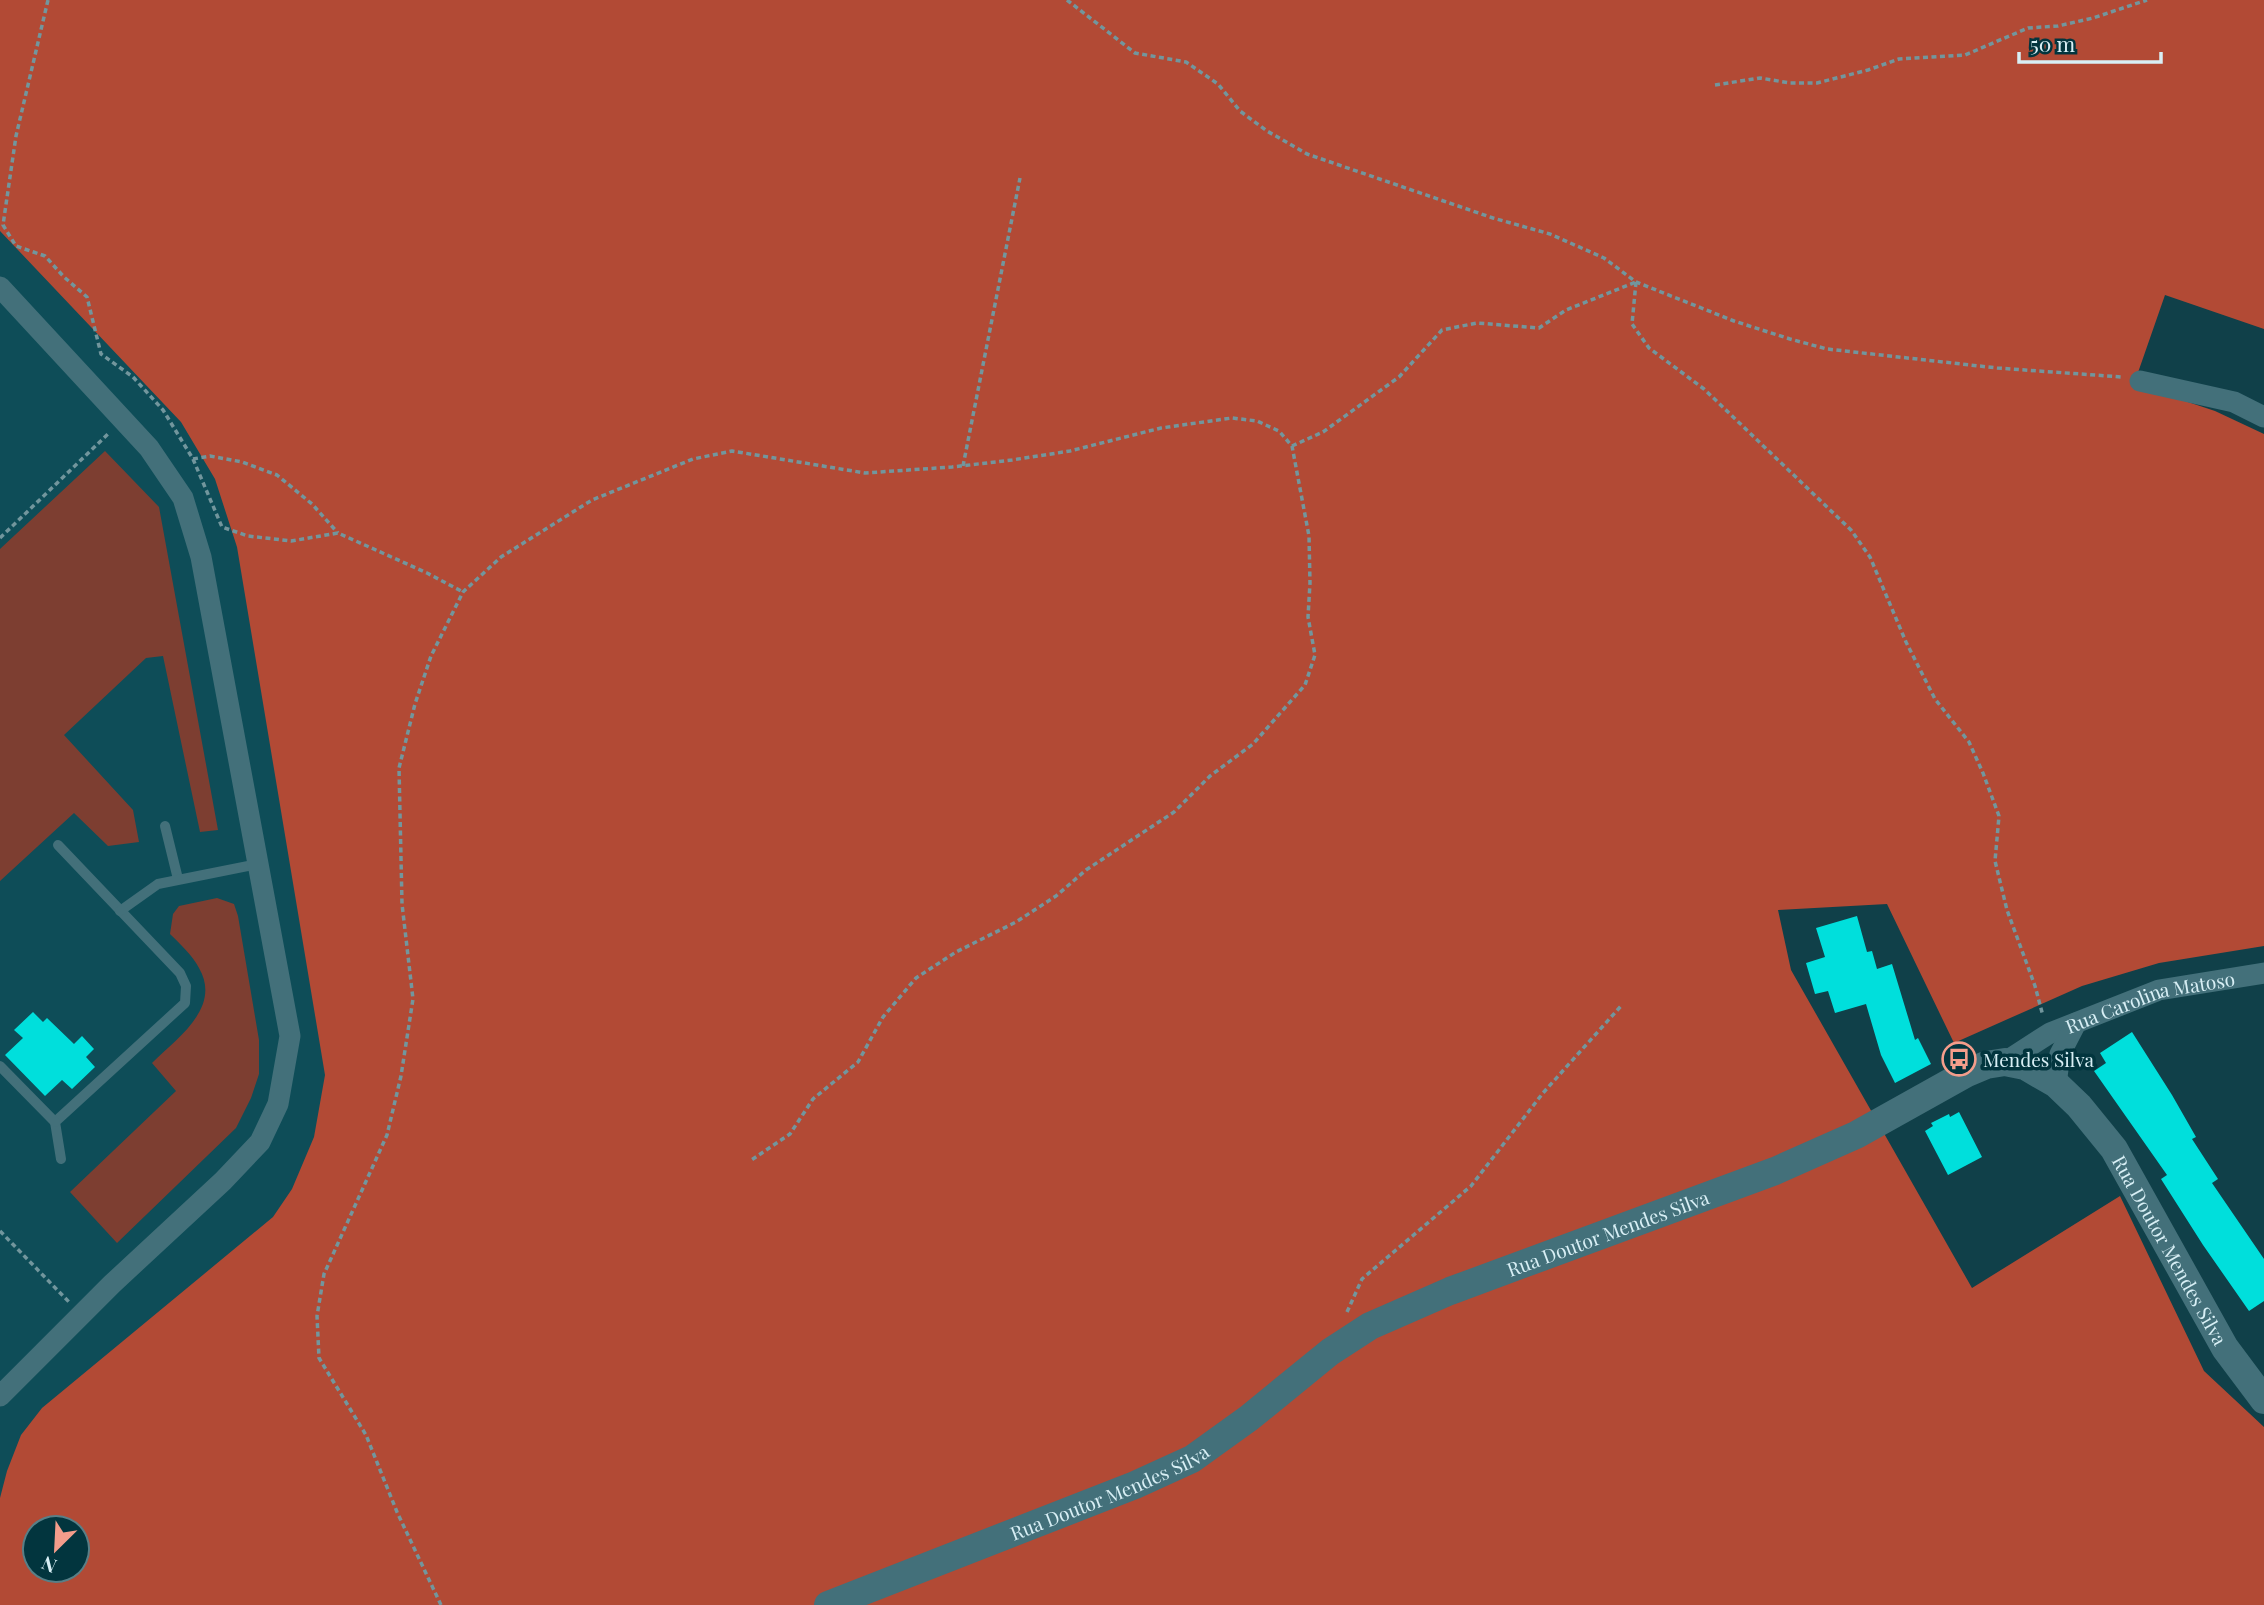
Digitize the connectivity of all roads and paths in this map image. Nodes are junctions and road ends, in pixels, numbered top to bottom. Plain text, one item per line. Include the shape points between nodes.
1 (48, 0) edge
2 (1067, 0) edge
3 (2147, 0) edge
4 (1715, 85) dead end
5 (1020, 178) dead end
6 (1636, 282) junction
7 (0, 288) edge
8 (2140, 381) joint
9 (2264, 417) edge
10 (123, 419) junction
11 (1292, 446) junction
12 (193, 459) junction
13 (963, 466) junction
14 (338, 533) junction
15 (0, 538) edge
16 (463, 592) junction
17 (164, 826) dead end
18 (58, 845) dead end
19 (258, 864) junction
20 (178, 879) junction
21 (120, 911) junction
22 (2264, 973) edge
23 (1621, 1006) dead end
24 (2076, 1023) junction
25 (2050, 1033) junction
26 (2005, 1062) junction
27 (0, 1066) edge
28 (2056, 1084) junction
29 (55, 1122) junction
30 (61, 1159) dead end
31 (750, 1161) dead end
32 (0, 1231) edge
33 (81, 1315) junction
34 (1345, 1342) junction
35 (0, 1396) edge
36 (2264, 1400) edge
37 (441, 1605) edge
38 (828, 1605) edge

1 - 12 path via 16,136 3,226 16,246 45,256 87,297 101,354 133,377 163,410
2 - 6 path via 1135,53 1186,62 1218,84 1240,111 1307,154 1550,234 1604,258
3 - 4 path via 2081,21 2028,28 1965,55 1899,59 1817,83 1759,78
5 - 13 path
6 - 8 path via 1734,321 1827,349
6 - 11 path via 1566,310 1539,328 1477,323 1441,330 1399,377 1324,432
6 - 25 path via 1632,324 1649,348 1704,389 1851,530 1870,557 1919,671 1934,699 1969,742 1999,816 1995,861
7 - 10 street
8 - 9 street via 2234,402
10 - 15 path
10 - 19 street via 149,447 183,499 201,557
11 - 13 path via 1279,431 1256,421 1232,418 1161,428 1070,451
11 - 31 path via 1308,536 1308,617 1315,656 1304,685 1253,744 1210,776 1174,812 1016,922 916,978 883,1017 858,1062 813,1099 790,1134
12 - 14 path via 210,456 242,462 277,475
12 - 14 path via 222,527 248,536 291,541
13 - 16 path via 865,473 732,451 693,459 592,500 500,557
14 - 16 path
16 - 37 path via 431,656 399,768 402,904 413,999 401,1076 387,1135 324,1274 317,1316 319,1358 366,1435
17 - 20 lane
18 - 21 lane
19 - 20 lane
19 - 33 street via 290,1036 278,1104 260,1142 232,1172
20 - 21 lane via 158,884
21 - 29 lane via 180,973 186,986 185,1003
22 - 24 street, Rua Carolina Matoso via 2159,990
23 - 34 path via 1543,1093 1471,1186 1362,1279 1345,1317
24 - 25 street, Rua Carolina Matoso
24 - 28 street via 2060,1054
25 - 26 street, Rua Carolina Matoso
26 - 28 street, Rua Doutor Mendes Silva via 2025,1066
26 - 34 street, Rua Doutor Mendes Silva via 1967,1073 1856,1135 1775,1171 1450,1291
27 - 29 lane
28 - 36 street, Rua Doutor Mendes Silva via 2114,1149 2225,1348
29 - 30 lane
32 - 33 path
33 - 35 street
34 - 38 street, Rua Doutor Mendes Silva via 1192,1459

